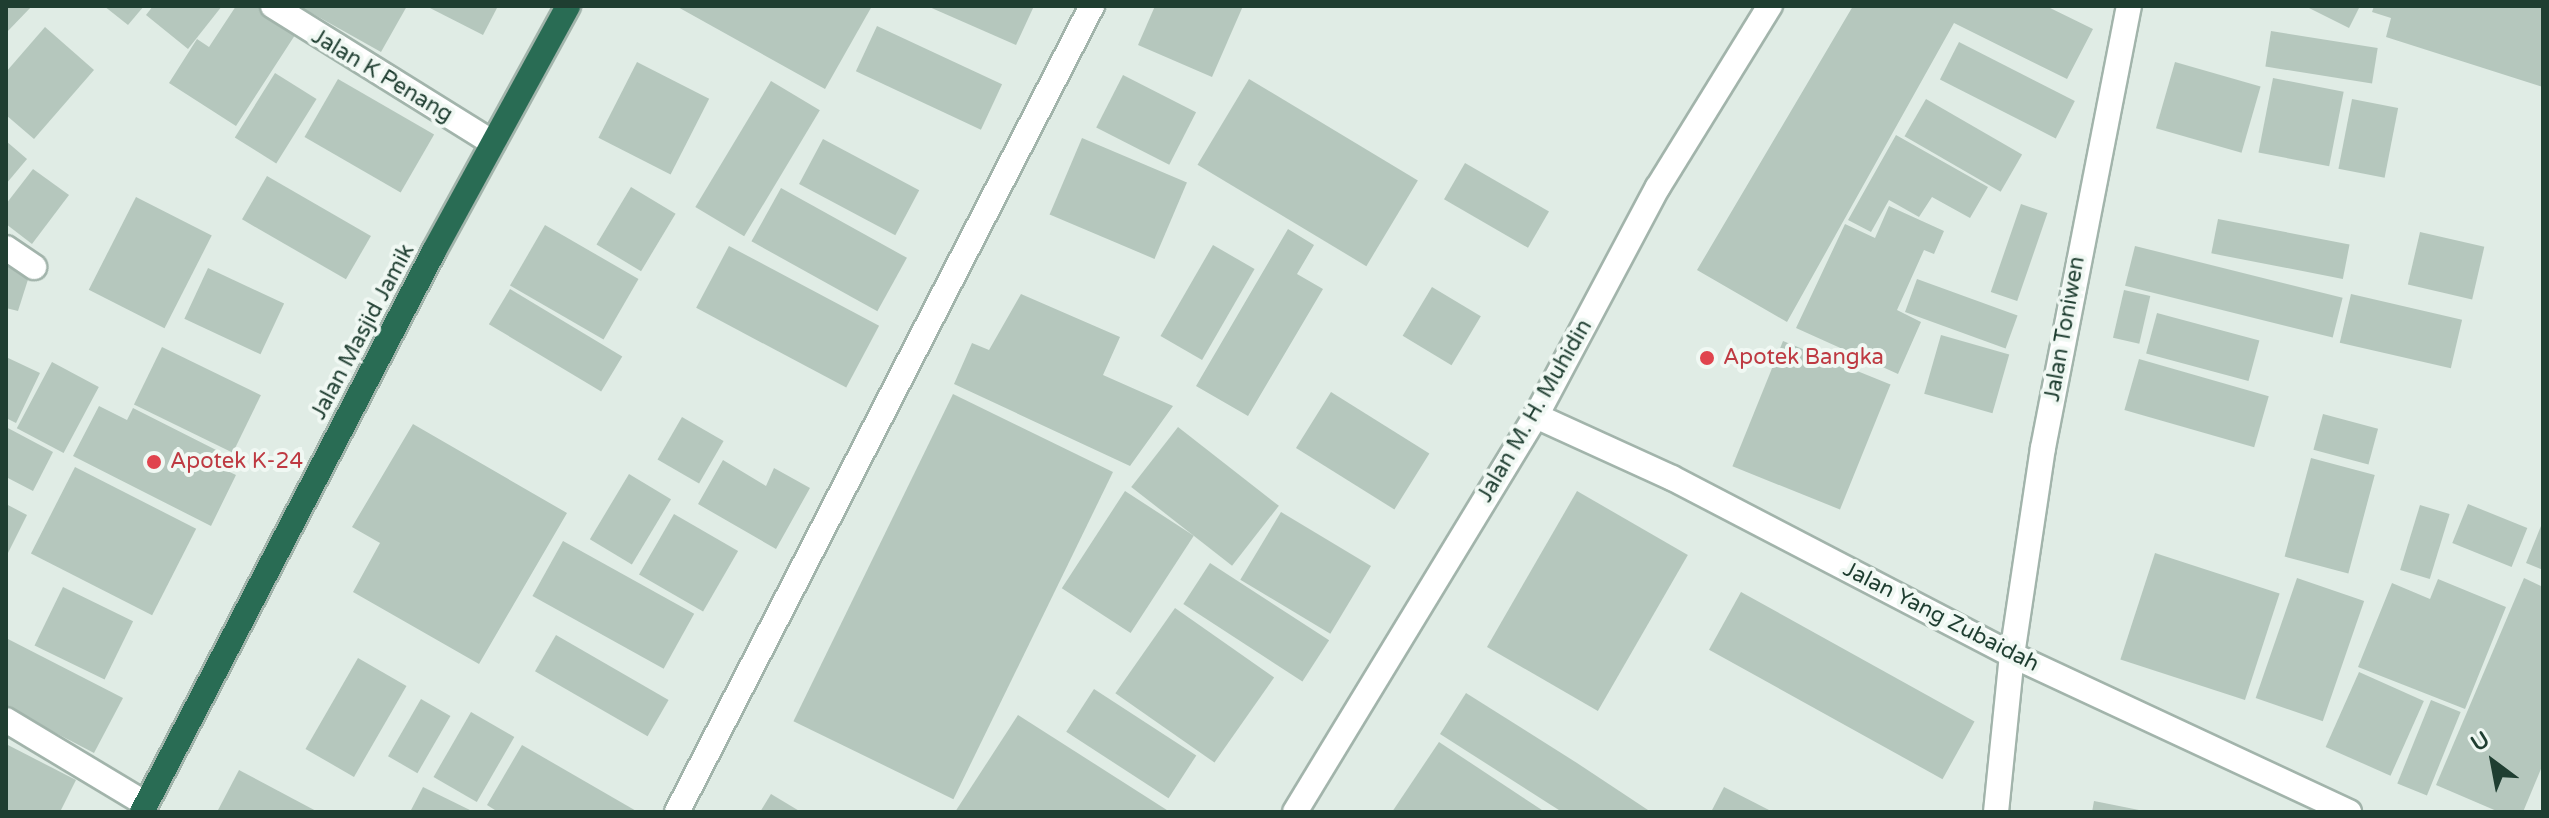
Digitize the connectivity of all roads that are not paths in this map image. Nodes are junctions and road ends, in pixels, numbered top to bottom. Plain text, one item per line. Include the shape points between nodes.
1 (273, 6) edge
2 (568, 6) edge
3 (1092, 6) edge
4 (1770, 6) edge
5 (2129, 6) edge
6 (493, 143) junction
7 (6, 248) edge
8 (34, 267) dead end
9 (1536, 416) junction
10 (2012, 655) junction
11 (6, 720) edge
12 (144, 808) edge
13 (677, 812) edge
14 (1295, 812) edge
15 (1996, 812) edge
16 (2349, 812) edge

1 - 6 street, Jalan K Penang
2 - 6 highway, Jalan Masjid Jamik
3 - 13 street
4 - 9 street, Jalan M. H. Muhidin via 1658,187
5 - 10 street, Jalan Toniwen via 2045,433
6 - 12 highway, Jalan Masjid Jamik
7 - 8 street
9 - 10 street, Jalan Yang Zubaidah via 1672,478
9 - 14 street, Jalan M. H. Muhidin
10 - 15 street, Jalan Toniwen
10 - 16 street, Jalan Yang Zubaidah
11 - 12 street

